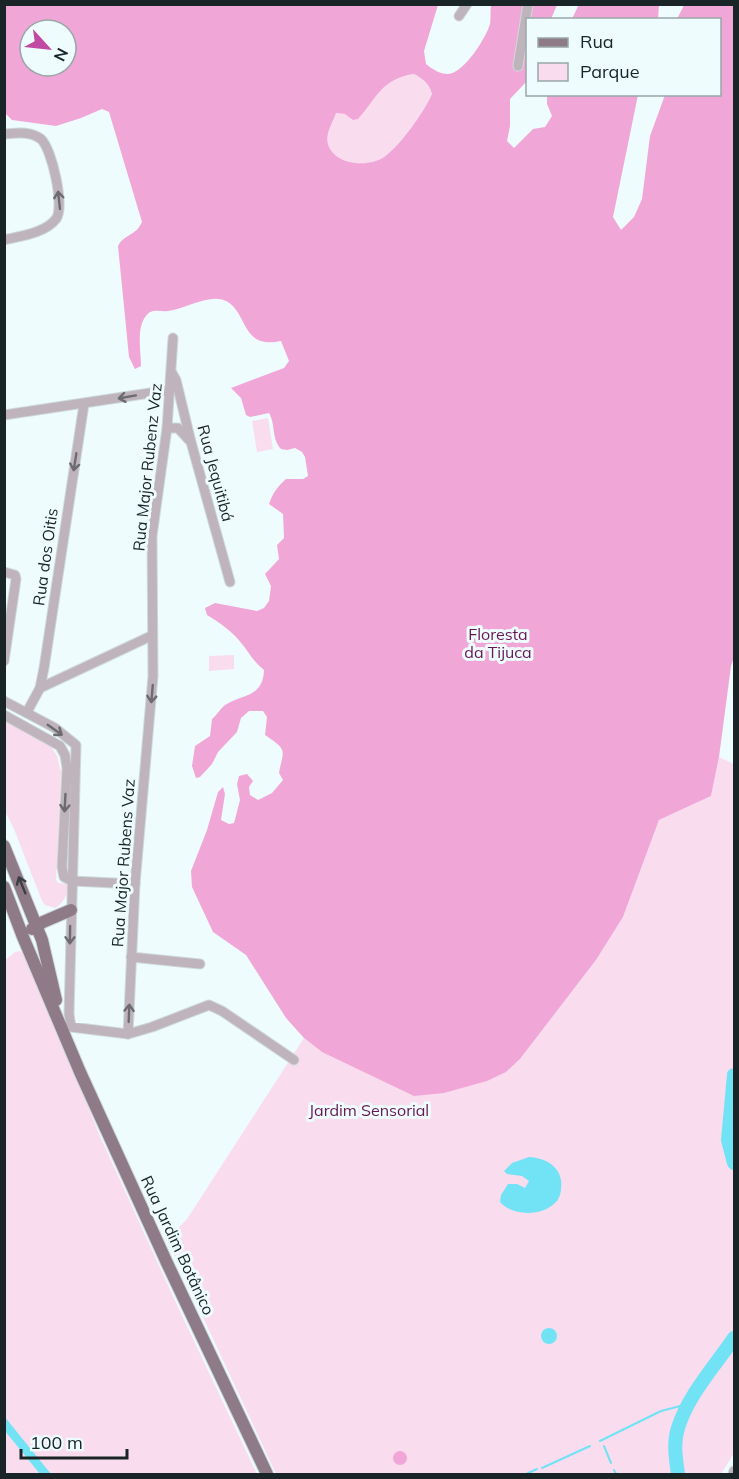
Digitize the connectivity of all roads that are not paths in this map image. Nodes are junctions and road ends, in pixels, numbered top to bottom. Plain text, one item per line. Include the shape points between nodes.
1 (467, 4) edge
2 (528, 4) edge
3 (459, 16) dead end
4 (518, 66) dead end
5 (4, 134) edge
6 (4, 240) edge
7 (173, 338) dead end
8 (172, 373) junction
9 (170, 390) junction
10 (84, 404) junction
11 (4, 415) edge
12 (166, 428) junction
13 (191, 442) junction
14 (4, 572) edge
15 (231, 582) dead end
16 (151, 636) junction
17 (4, 661) edge
18 (44, 668) junction
19 (64, 677) junction
20 (40, 687) junction
21 (4, 701) edge
22 (27, 712) junction
23 (4, 715) edge
24 (4, 846) edge
25 (72, 881) junction
26 (135, 884) junction
27 (4, 887) edge
28 (71, 910) junction
29 (37, 926) junction
30 (23, 937) junction
31 (131, 957) junction
32 (200, 964) dead end
33 (67, 1027) junction
34 (128, 1034) junction
35 (294, 1060) dead end
36 (267, 1474) edge

1 - 3 street
2 - 4 street
6 -> 5 street via 50,225 60,212 50,157 42,140 23,132
7 - 8 street, Rua Major Rubenz Vaz
8 - 9 street, Rua Major Rubenz Vaz
8 - 13 street, Rua Jequitibá
9 -> 10 street
9 - 12 street, Rua Major Rubenz Vaz
10 - 11 street
10 -> 18 street, Rua dos Oitis
12 - 13 street via 178,428
12 - 16 street, Rua Major Rubenz Vaz via 152,536
13 - 15 street, Rua Jequitibá
14 - 17 street via 15,574 16,579
16 - 19 street
16 -> 26 street, Rua Major Rubens Vaz via 153,676
18 - 19 street
18 - 20 street, Rua dos Oitis
19 - 20 street
20 - 22 street, Rua dos Oitis
21 - 22 street
22 -> 25 street via 76,745
23 -> 25 street via 60,747 64,754 67,768 62,867 64,877
29 -> 24 main road, Rua Jardim Botânico
25 - 26 street
25 - 28 street
26 - 31 street, Rua Major Rubens Vaz
27 - 30 main road, Rua Jardim Botânico
28 - 29 main road
28 -> 33 street
29 - 30 main road
29 - 33 main road, Rua Jardim Botânico
30 - 33 main road, Rua Jardim Botânico
31 - 32 street
34 -> 31 street, Rua Major Rubens Vaz
33 - 34 street
33 - 36 main road, Rua Jardim Botânico via 80,1072
34 - 35 street via 209,1005

